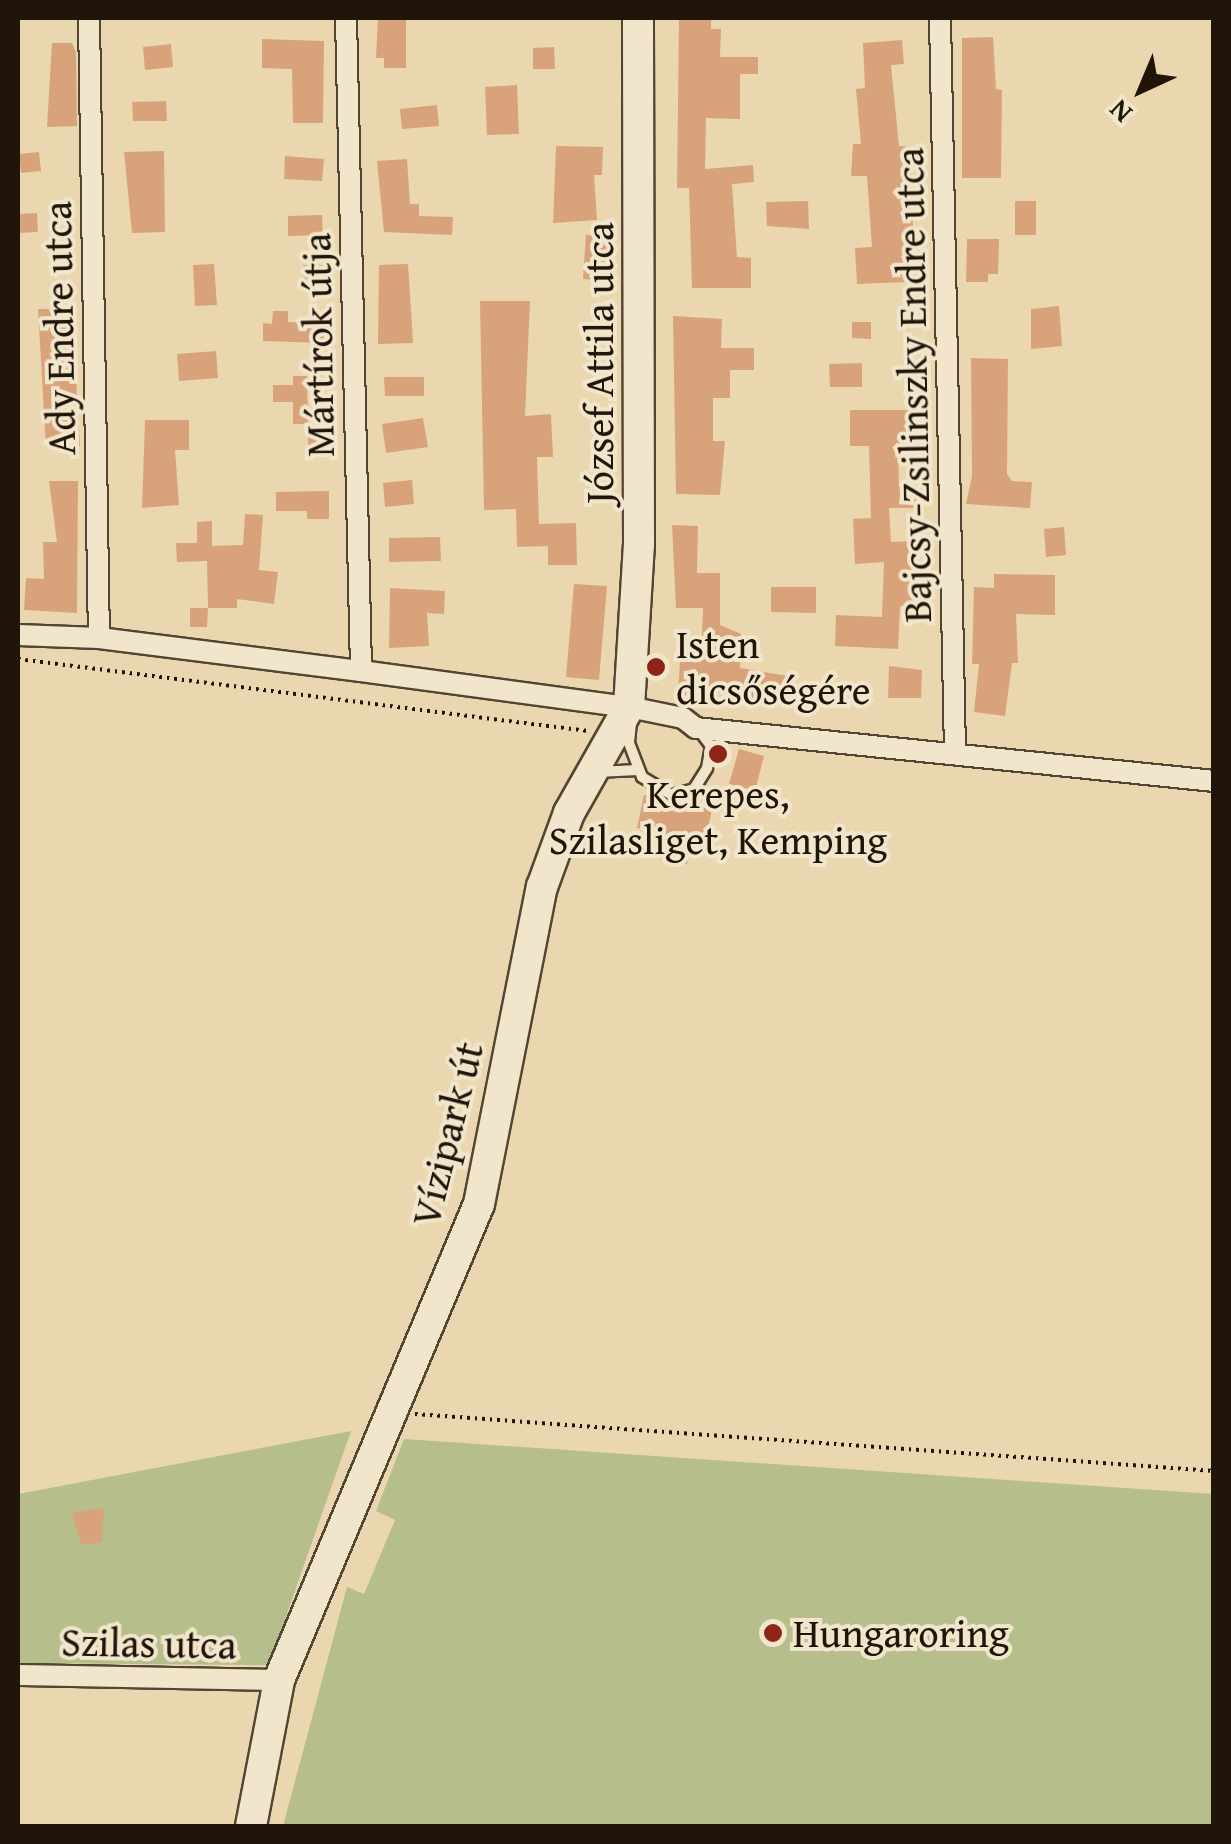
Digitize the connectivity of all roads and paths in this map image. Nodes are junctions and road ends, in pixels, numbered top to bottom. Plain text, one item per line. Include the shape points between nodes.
1 (89, 18) edge
2 (346, 18) edge
3 (638, 18) edge
4 (940, 18) edge
5 (18, 635) edge
6 (99, 638) junction
7 (18, 659) edge
8 (361, 671) junction
9 (628, 707) junction
10 (696, 728) junction
11 (610, 734) junction
12 (955, 752) junction
13 (638, 770) junction
14 (588, 777) junction
15 (1214, 780) edge
16 (394, 1412) junction
17 (1214, 1471) edge
18 (18, 1675) edge
19 (279, 1680) junction
20 (250, 1826) edge

1 - 6 street, Ady Endre utca
2 - 8 street, Mártírok útja
3 - 9 street, József Attila utca via 639,544
4 - 12 street, Bajcsy-Zsilinszky Endre utca
5 - 6 street
6 - 8 street
7 - 11 path
8 - 9 street
9 - 10 street via 683,718
9 - 11 street, Vízipark út
9 - 13 lane
10 - 12 street
10 - 13 lane via 710,746 694,788 661,793
11 - 14 street, Vízipark út
12 - 15 street
13 - 14 lane
14 - 16 street, Vízipark út via 542,887 479,1204
16 - 17 path
16 - 19 street, Vízipark út
18 - 19 street, Szilas utca
19 - 20 street, Vízipark út

